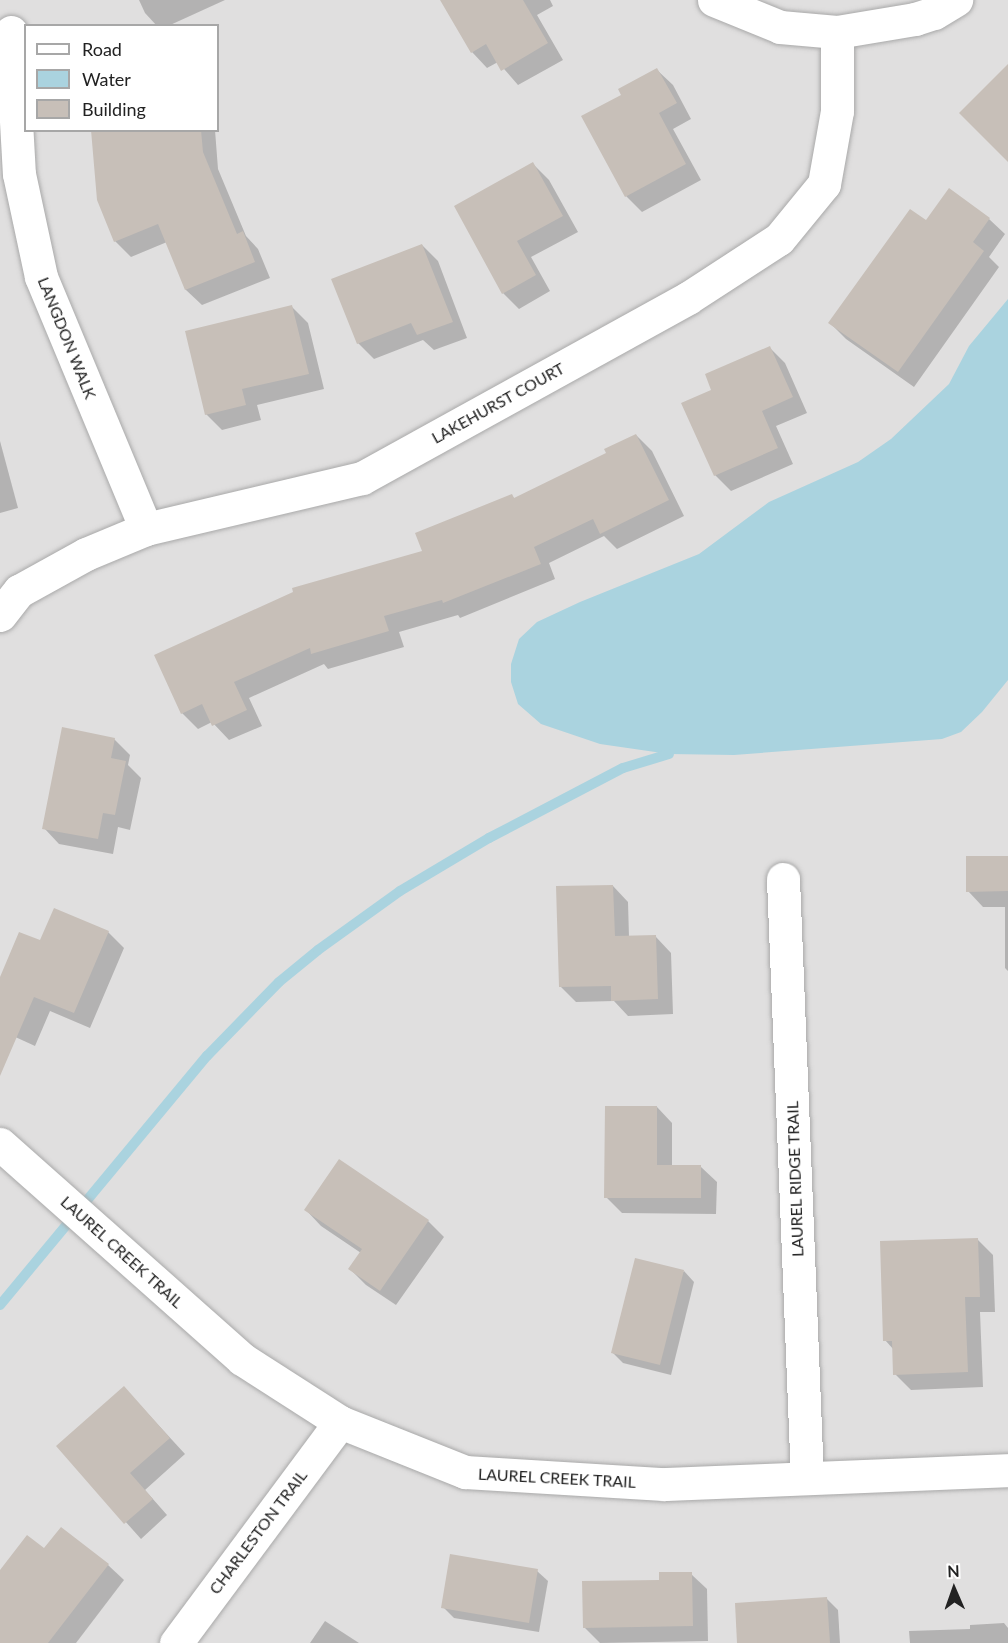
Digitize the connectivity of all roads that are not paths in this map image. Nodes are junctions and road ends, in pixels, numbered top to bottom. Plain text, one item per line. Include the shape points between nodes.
1 (714, 0) edge
2 (956, 0) edge
3 (11, 32) dead end
4 (837, 32) junction
5 (146, 529) junction
6 (0, 615) edge
7 (783, 879) dead end
8 (0, 1144) edge
9 (340, 1422) junction
10 (1008, 1470) edge
11 (807, 1478) junction
12 (176, 1643) edge

1 - 4 street via 780,27
2 - 4 street via 915,19
3 - 5 street, LANGDON WALK via 19,174 41,277
4 - 5 street, LAKEHURST COURT via 837,111 824,184 779,238 688,298 362,478
5 - 6 street, LAKEHURST COURT via 86,554 19,591
7 - 11 street, LAUREL RIDGE TRAIL
8 - 9 street, LAUREL CREEK TRAIL via 242,1359
9 - 11 street, LAUREL CREEK TRAIL via 465,1472 664,1484
9 - 12 street, CHARLESTON TRAIL
10 - 11 street, LAUREL CREEK TRAIL

